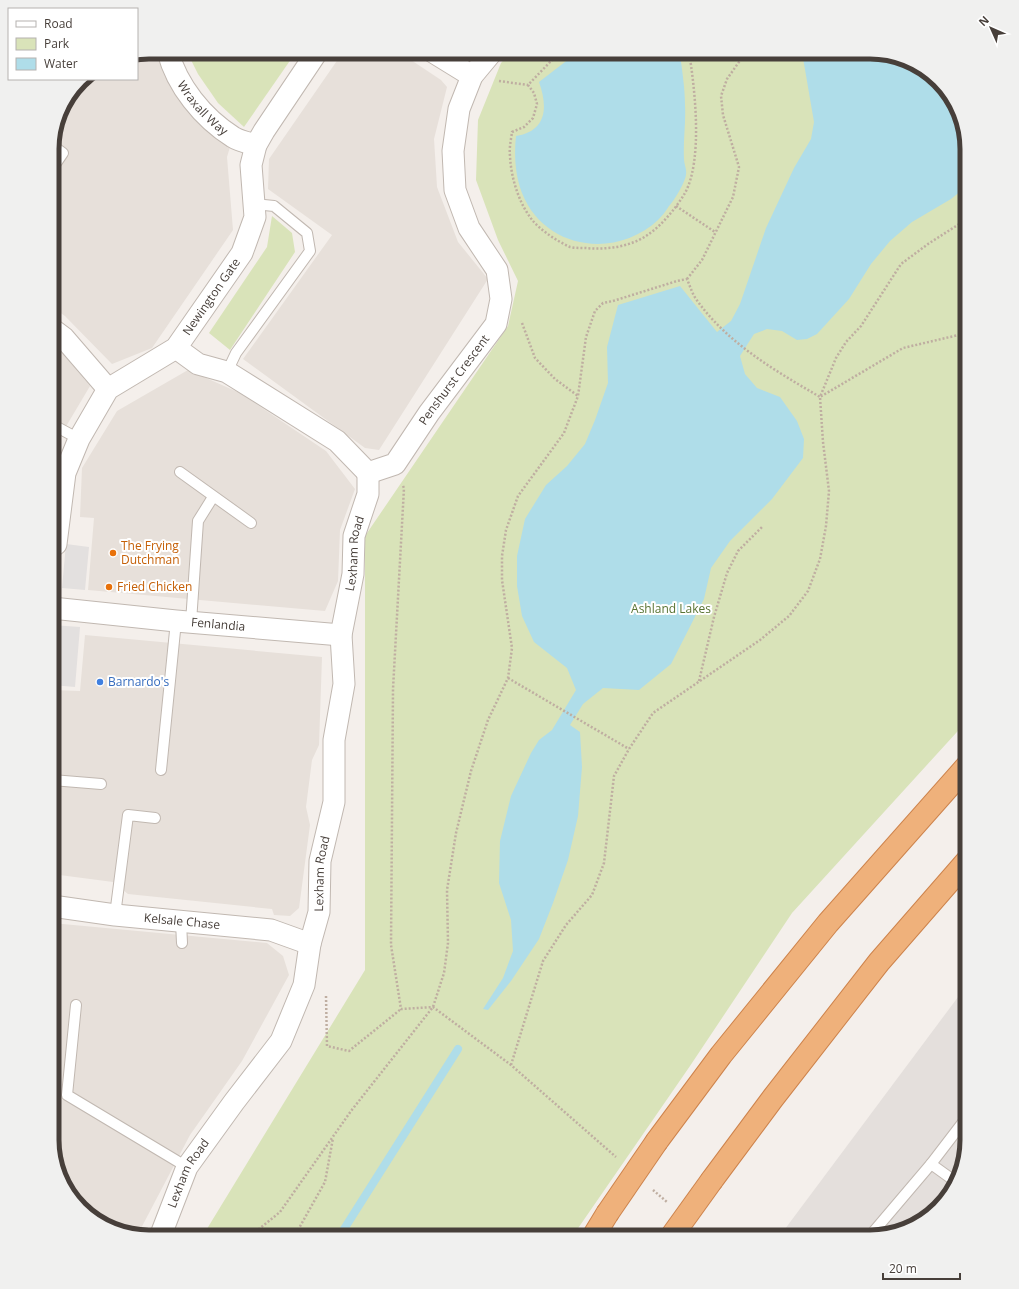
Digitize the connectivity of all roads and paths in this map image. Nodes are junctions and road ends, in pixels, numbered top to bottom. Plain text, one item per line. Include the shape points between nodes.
1 (170, 59) edge
2 (312, 59) edge
3 (444, 59) edge
4 (486, 59) edge
5 (552, 59) edge
6 (690, 59) edge
7 (741, 59) edge
8 (472, 76) junction
9 (256, 145) junction
10 (59, 150) edge
11 (59, 159) edge
12 (254, 204) junction
13 (676, 206) junction
14 (960, 224) edge
15 (715, 232) junction
16 (687, 279) junction
17 (501, 299) junction
18 (59, 334) edge
19 (960, 335) edge
20 (176, 348) junction
21 (227, 372) junction
22 (108, 389) junction
23 (578, 396) junction
24 (820, 397) junction
25 (59, 428) edge
26 (79, 439) junction
27 (395, 464) junction
28 (180, 472) dead end
29 (368, 473) junction
30 (214, 497) junction
31 (59, 520) edge
32 (251, 523) dead end
33 (763, 526) dead end
34 (59, 609) edge
35 (184, 622) junction
36 (341, 635) junction
37 (508, 678) junction
38 (699, 681) junction
39 (629, 748) junction
40 (162, 770) dead end
41 (960, 774) edge
42 (59, 781) edge
43 (101, 784) dead end
44 (155, 818) dead end
45 (960, 869) edge
46 (59, 907) edge
47 (115, 915) junction
48 (181, 922) junction
49 (182, 943) dead end
50 (310, 944) junction
51 (326, 990) dead end
52 (76, 1004) dead end
53 (433, 1007) junction
54 (401, 1009) junction
55 (511, 1065) junction
56 (960, 1126) edge
57 (333, 1137) junction
58 (621, 1162) dead end
59 (931, 1164) junction
60 (187, 1167) junction
61 (951, 1179) edge
62 (650, 1187) dead end
63 (655, 1192) dead end
64 (163, 1230) edge
65 (258, 1230) edge
66 (298, 1230) edge
67 (598, 1230) edge
68 (676, 1230) edge
69 (875, 1230) edge

1 - 9 street, Wraxall Way via 182,86 205,115 234,138
2 - 9 street, Newington Gate
3 - 8 street
4 - 8 street, Penshurst Crescent
5 - 13 path via 528,85 537,104 534,118 524,127 512,132 510,156 513,179 520,199 533,221 553,238 572,248 601,249 626,245 648,234
6 - 13 path via 697,125 694,166 685,192
7 - 15 path via 727,80 721,96 723,115 739,167 734,197
8 - 17 street, Penshurst Crescent via 459,110 453,151 455,190 469,228 497,270
9 - 12 street, Newington Gate via 251,165
10 - 11 lane via 63,153
12 - 20 street, Newington Gate via 255,218 242,253
12 - 21 lane via 274,206 308,233 310,251 236,353
13 - 15 path
14 - 24 path via 901,264 861,326 836,358
15 - 16 path via 702,260
16 - 23 path via 603,303 595,311 586,337
16 - 24 path via 695,298 717,324 778,373
17 - 23 path via 518,313 535,358 555,379
17 - 27 street, Penshurst Crescent via 496,324 429,413
18 - 22 street
19 - 24 path via 903,348
20 - 21 street via 198,364
20 - 22 street, Newington Gate
21 - 29 street via 337,441
22 - 26 street, Newington Gate
23 - 37 path via 564,433 518,496 506,530 502,580 512,648
24 - 38 path via 829,491 820,559 808,591 789,616 760,640
25 - 26 lane
26 - 31 street, Newington Gate via 65,473
27 - 29 street
27 - 54 path via 404,488 393,689 391,945
28 - 30 lane
29 - 36 street, Lexham Road via 368,494 354,536 353,574
30 - 32 lane
30 - 35 lane via 198,521
33 - 38 path via 738,551 727,573
34 - 35 street, Fenlandia
35 - 36 street, Fenlandia
35 - 40 lane
36 - 50 street, Lexham Road via 344,684 334,740 334,802 320,861 319,912
37 - 39 path
37 - 53 path via 488,720 471,771 456,833 447,890 448,943 444,973
38 - 39 path via 653,713
39 - 55 path via 614,776 604,863 592,895 566,925 543,961
41 - 67 highway, bridge via 828,923 721,1055 657,1141
42 - 43 lane
44 - 47 lane via 128,815
45 - 68 highway, bridge via 879,962
46 - 47 street, Kelsale Chase
47 - 48 street, Kelsale Chase
48 - 49 lane
48 - 50 street, Kelsale Chase via 271,930
50 - 60 street, Lexham Road via 304,985 281,1041
51 - 54 path via 327,1046 349,1051
52 - 60 lane via 67,1095
53 - 54 path
53 - 55 path
53 - 57 path
55 - 58 path
56 - 59 lane
57 - 65 path via 280,1212
57 - 66 path via 325,1182
59 - 61 lane
59 - 69 lane
60 - 64 street, Lexham Road
62 - 63 path

